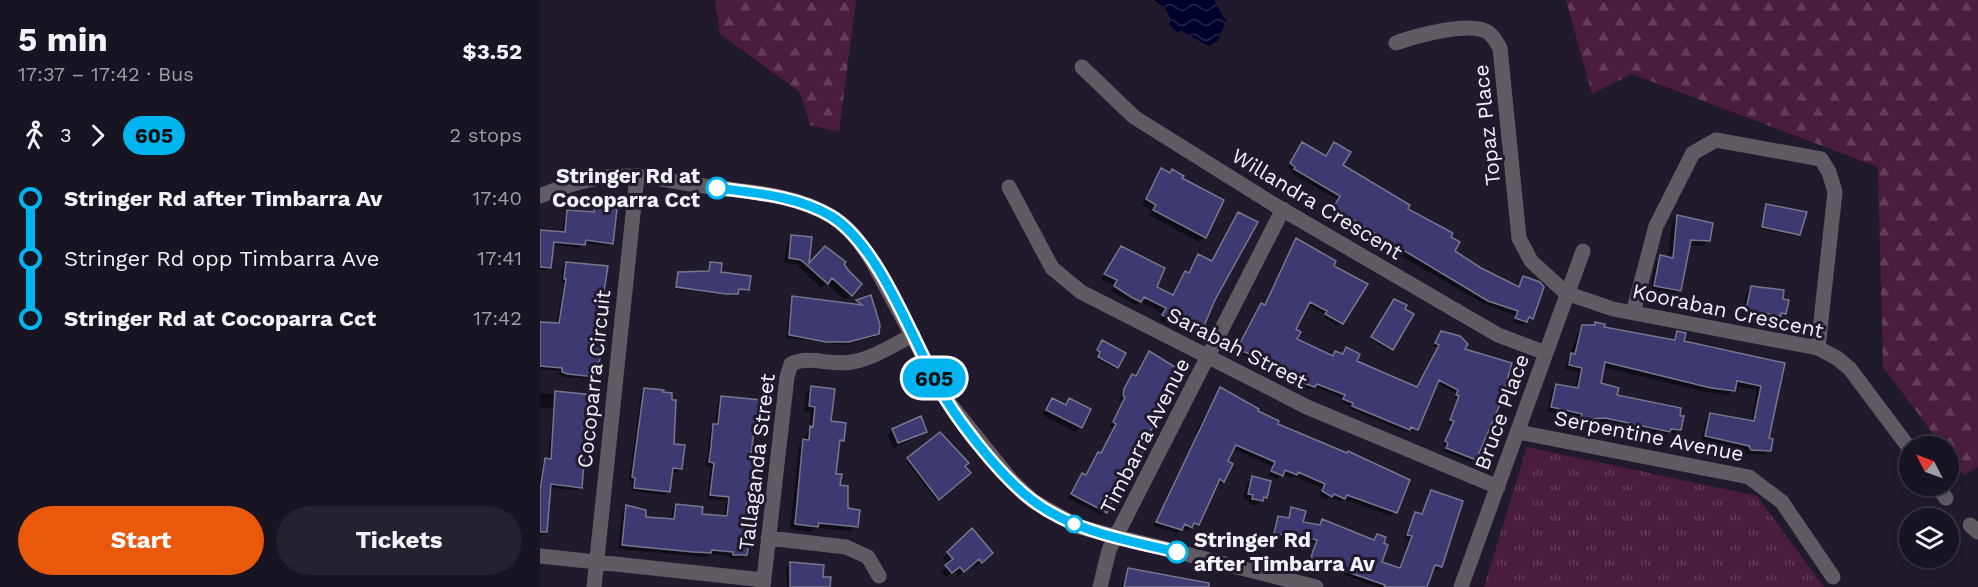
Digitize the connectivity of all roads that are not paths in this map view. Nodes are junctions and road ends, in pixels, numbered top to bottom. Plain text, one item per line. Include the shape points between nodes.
1 (1396, 43) dead end
2 (1082, 67) dead end
3 (637, 176) junction
4 (1009, 187) dead end
5 (540, 196) edge
6 (1283, 210) junction
7 (1582, 251) dead end
8 (1566, 293) junction
9 (1633, 313) junction
10 (913, 335) junction
11 (1818, 348) junction
12 (1546, 353) junction
13 (1209, 357) junction
14 (1518, 432) junction
15 (1900, 436) edge
16 (1498, 487) junction
17 (768, 537) junction
18 (1116, 538) junction
19 (540, 556) edge
20 (596, 561) junction
21 (879, 576) dead end
22 (1833, 577) dead end
23 (763, 583) edge
24 (594, 587) edge
25 (1100, 587) edge
26 (1316, 587) edge
27 (1461, 587) edge

1 - 8 street, Topaz Place via 1417,35 1472,28 1488,32 1495,39 1500,48 1519,238 1531,261
2 - 6 street, Willandra Crescent via 1134,117
3 - 5 street via 586,180
3 - 10 street via 788,198 824,212 858,239
3 - 20 street, Cocoparra Circuit
4 - 13 street, Sarabah Street via 1044,255 1065,281 1098,302
6 - 12 street, Willandra Crescent via 1498,335
6 - 13 street, Timbarra Avenue
7 - 8 street, Bruce Place
8 - 9 street, Kooraban Crescent
8 - 12 street, Bruce Place
9 - 11 street, Kooraban Crescent
9 - 11 street via 1656,226 1692,153 1716,140 1821,159 1835,192
10 - 17 street, Tallaganda Street via 857,361 802,359 790,364
10 - 18 street via 946,399 1022,492 1071,523
11 - 15 street, Kooraban Crescent via 1851,369
12 - 14 street, Bruce Place
13 - 16 street, Sarabah Street via 1307,407
13 - 18 street, Timbarra Avenue
14 - 16 street, Bruce Place
14 - 22 street, Serpentine Avenue via 1749,477 1782,502
16 - 27 street, Bruce Place
17 - 21 street via 846,547 868,557
17 - 23 street, Tallaganda Street
18 - 25 street, Timbarra Avenue
18 - 26 street
19 - 20 street
20 - 23 street
20 - 24 street, Cocoparra Circuit

